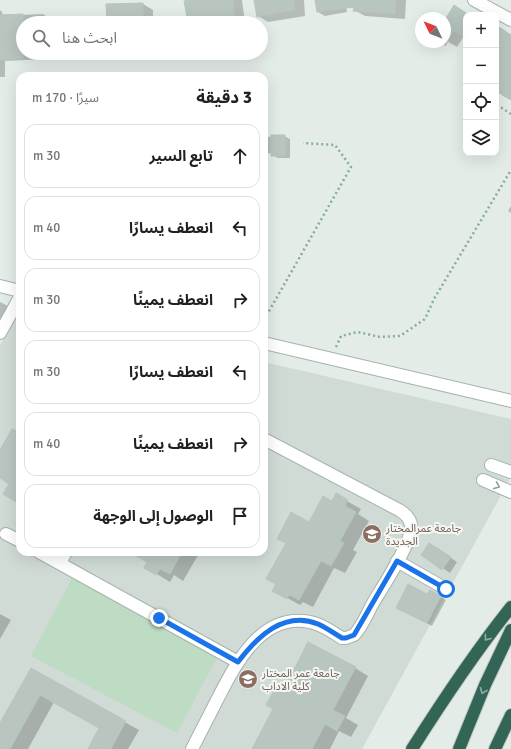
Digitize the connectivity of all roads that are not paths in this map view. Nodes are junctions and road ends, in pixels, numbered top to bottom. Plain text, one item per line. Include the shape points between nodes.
1 (474, 0) edge
2 (511, 20) edge
3 (0, 286) edge
4 (16, 290) edge
5 (16, 304) edge
6 (0, 333) edge
7 (268, 344) edge
8 (511, 401) edge
9 (268, 441) edge
10 (491, 465) dead end
11 (511, 472) edge
12 (483, 480) dead end
13 (511, 492) edge
14 (6, 534) dead end
15 (16, 539) edge
16 (46, 556) edge
17 (64, 556) edge
18 (397, 561) junction
19 (60, 564) junction
20 (446, 589) dead end
21 (511, 607) edge
22 (511, 630) edge
23 (238, 662) junction
24 (511, 715) edge
25 (192, 749) edge
26 (412, 749) edge
27 (459, 749) edge
28 (495, 749) edge

1 - 2 street
3 - 4 street
5 - 6 street
7 - 8 street
9 - 18 street via 405,514 412,528
10 - 11 street
12 -> 13 street
14 - 15 street
16 - 19 street
17 - 19 street
18 - 20 street
18 - 23 street via 354,635 342,638 318,624 287,622 259,637
19 - 23 street
21 -> 26 highway via 455,682
22 -> 27 highway via 485,684
23 - 25 street
24 - 28 highway

